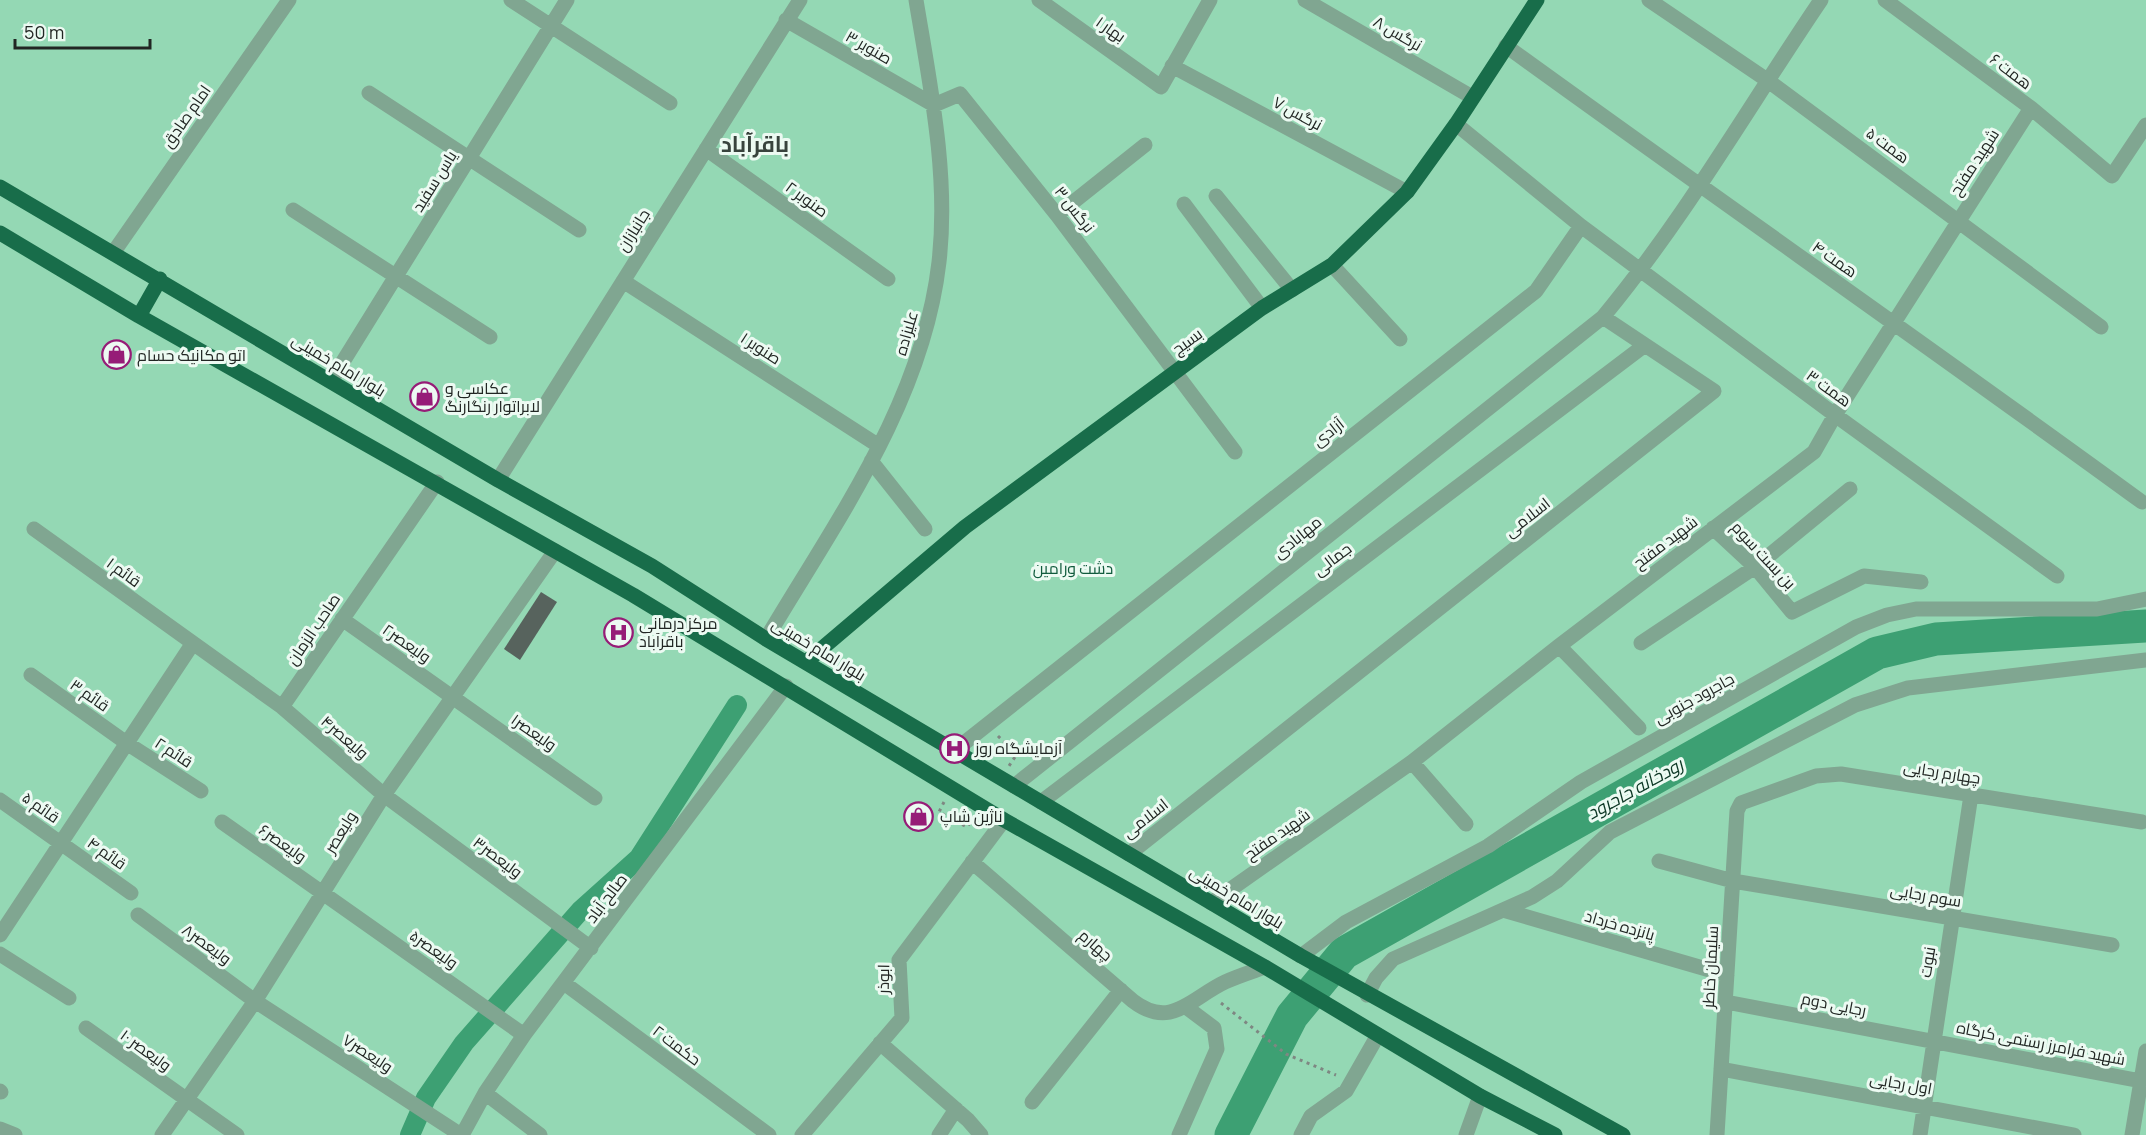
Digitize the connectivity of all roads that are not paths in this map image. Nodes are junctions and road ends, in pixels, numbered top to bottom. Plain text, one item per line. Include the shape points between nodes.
1 (289, 0) edge
2 (511, 0) edge
3 (567, 0) edge
4 (800, 0) edge
5 (916, 0) edge
6 (1039, 0) edge
7 (1305, 0) edge
8 (1537, 0) edge
9 (1649, 0) edge
10 (1821, 0) edge
11 (1885, 0) edge
12 (1203, 3) edge
13 (786, 20) junction
14 (550, 27) junction
15 (1506, 46) junction
16 (1172, 66) junction
17 (1767, 80) junction
18 (369, 93) dead end
19 (1472, 98) junction
20 (670, 103) dead end
21 (934, 105) junction
22 (2031, 108) junction
23 (1456, 124) junction
24 (2146, 125) edge
25 (1145, 145) dead end
26 (706, 149) junction
27 (469, 158) junction
28 (0, 187) edge
29 (1700, 187) junction
30 (1407, 192) junction
31 (1216, 196) dead end
32 (1184, 204) dead end
33 (293, 210) dead end
34 (1057, 215) junction
35 (1959, 220) junction
36 (1581, 226) junction
37 (579, 230) dead end
38 (0, 232) edge
39 (113, 254) junction
40 (1332, 265) junction
41 (1641, 272) junction
42 (395, 278) junction
43 (160, 279) junction
44 (888, 279) dead end
45 (623, 281) junction
46 (1292, 290) junction
47 (1262, 308) junction
48 (139, 316) junction
49 (1603, 317) junction
50 (1896, 323) junction
51 (2101, 327) dead end
52 (490, 337) dead end
53 (1400, 339) dead end
54 (1645, 345) junction
55 (1175, 372) junction
56 (331, 381) junction
57 (1835, 415) junction
58 (879, 446) junction
59 (1235, 452) dead end
60 (871, 461) junction
61 (498, 480) junction
62 (437, 482) junction
63 (1850, 489) dead end
64 (2142, 502) dead end
65 (1713, 528) junction
66 (33, 529) dead end
67 (925, 529) dead end
68 (555, 551) junction
69 (1755, 567) junction
70 (2057, 576) dead end
71 (1921, 582) dead end
72 (2146, 599) edge
73 (342, 619) junction
74 (766, 639) junction
75 (193, 643) junction
76 (1641, 643) dead end
77 (1559, 646) junction
78 (2146, 660) edge
79 (806, 662) junction
80 (31, 675) dead end
81 (786, 686) junction
82 (452, 697) junction
83 (282, 707) junction
84 (1639, 728) dead end
85 (128, 744) junction
86 (954, 751) junction
87 (1412, 762) junction
88 (1014, 786) junction
89 (201, 791) dead end
90 (384, 795) junction
91 (1971, 795) junction
92 (595, 798) dead end
93 (0, 800) edge
94 (1041, 802) junction
95 (1741, 803) joint
96 (1004, 820) junction
97 (222, 822) dead end
98 (2142, 822) dead end
99 (1466, 824) dead end
100 (62, 843) junction
101 (1129, 854) junction
102 (1659, 861) dead end
103 (972, 862) junction
104 (1733, 881) junction
105 (131, 892) dead end
106 (324, 893) junction
107 (1210, 903) junction
108 (1503, 910) junction
109 (138, 915) dead end
110 (1952, 918) junction
111 (0, 935) edge
112 (2112, 945) dead end
113 (591, 948) junction
114 (0, 954) edge
115 (1300, 956) junction
116 (1264, 967) junction
117 (1727, 975) junction
118 (564, 983) junction
119 (1121, 990) junction
120 (1367, 995) junction
121 (69, 998) dead end
122 (255, 1001) junction
123 (1726, 1002) junction
124 (1186, 1007) junction
125 (86, 1028) dead end
126 (524, 1035) junction
127 (1378, 1035) junction
128 (1934, 1041) junction
129 (880, 1043) junction
130 (2146, 1052) edge
131 (1722, 1069) junction
132 (2141, 1081) junction
133 (485, 1093) junction
134 (1480, 1096) junction
135 (185, 1100) junction
136 (1032, 1102) dead end
137 (1924, 1105) junction
138 (956, 1109) junction
139 (0, 1129) edge
140 (15, 1135) edge
141 (162, 1135) edge
142 (237, 1135) edge
143 (462, 1135) edge
144 (540, 1135) edge
145 (769, 1135) edge
146 (802, 1135) edge
147 (939, 1135) edge
148 (981, 1135) edge
149 (1179, 1135) edge
150 (1302, 1135) edge
151 (1466, 1135) edge
152 (1555, 1135) edge
153 (1623, 1135) edge
154 (1717, 1135) edge
155 (1920, 1135) edge
156 (2074, 1135) edge
157 (2132, 1135) edge

1 - 39 street, امام صادق
2 - 14 street
3 - 14 street, یاس سفید
4 - 13 street, جانبازان
5 - 21 street, علیزاده
6 - 16 street, بهار ۱ via 1161,87
7 - 19 street, نرگس ۸
8 - 15 main road, بسیج
9 - 17 street, همت ۵
10 - 17 street
11 - 22 street, همت ۶
12 - 16 street
13 - 21 street, صنوبر ۳
13 - 26 street, جانبازان
14 - 20 street
14 - 27 street, یاس سفید
15 - 19 main road, بسیج
15 - 29 street, همت ۴
16 - 30 street, نرگس ۷
17 - 29 street
17 - 35 street, همت ۵
18 - 27 street
19 - 23 main road, بسیج
21 - 34 street, نرگس ۳ via 960,94
21 - 58 street, علیزاده via 940,189 939,261 917,362
22 - 24 street, همت ۶ via 2112,176
22 - 35 street, شهید مفتح
23 - 30 main road, بسیج
23 - 36 street
25 - 34 street
26 - 44 street, صنوبر ۲
26 - 45 street, جانبازان
27 - 37 street
27 - 42 street, یاس سفید
28 - 39 main road, بلوار امام خمینی
29 - 41 street
29 - 50 street, همت ۴
30 - 40 main road, بسیج
31 - 46 street
32 - 47 street
33 - 42 street
34 - 55 street, نرگس ۳
35 - 50 street, شهید مفتح
35 - 51 street, همت ۵
36 - 41 street, همت ۳
36 - 86 street, آزادی via 1536,291
38 - 48 main road
39 - 43 main road, بلوار امام خمینی
40 - 46 main road, بسیج
40 - 53 street
41 - 49 street
41 - 57 street, همت ۳
42 - 52 street
42 - 56 street, یاس سفید
43 - 48 main road
43 - 56 main road, بلوار امام خمینی
45 - 58 street, صنوبر ۱
45 - 61 street, جانبازان
46 - 47 main road, بسیج
47 - 55 main road, بسیج
48 - 62 main road
49 - 54 street, اسلامی
49 - 88 street, مهابادی
50 - 57 street, شهید مفتح
50 - 64 street, همت ۴
54 - 94 street, جمالی
54 - 101 street, اسلامی via 1714,391
55 - 59 street, نرگس ۳
55 - 79 main road, بسیج via 965,527
56 - 61 main road, بلوار امام خمینی
57 - 65 street, شهید مفتح via 1814,452
57 - 70 street, همت ۳
58 - 60 street, علیزاده
60 - 67 street
60 - 74 street, علیزاده
61 - 74 main road, بلوار امام خمینی via 652,566
62 - 68 main road
62 - 73 street, صاحب الزمان
63 - 69 street
65 - 69 street, بن بست سوم
65 - 77 street, شهید مفتح
66 - 75 street, قائم ۱
68 - 81 main road
68 - 82 street, ولیعصر
69 - 71 street, بن بست سوم via 1792,612 1864,576
69 - 76 street
72 - 115 street, جاجرود جنوبی via 2097,609 1916,609 1856,627 1581,782 1488,846 1346,922
73 - 82 street, ولیعصر۲
73 - 83 street, صاحب الزمان
74 - 79 main road, بلوار امام خمینی
75 - 83 street
75 - 85 street
77 - 84 street
77 - 87 street, شهید مفتح
78 - 108 street via 1908,688 1855,705 1610,832 1557,881
79 - 86 main road, بلوار امام خمینی
80 - 85 street, قائم ۳
81 - 96 main road
81 - 113 street, صالح آباد
82 - 90 street, ولیعصر
82 - 92 street, ولیعصر۱
83 - 90 street, ولیعصر۴
85 - 89 street, قائم ۲
85 - 100 street
86 - 88 main road, بلوار امام خمینی
87 - 99 street
87 - 107 street, شهید مفتح
88 - 94 main road, بلوار امام خمینی
90 - 106 street, ولیعصر
90 - 113 street, ولیعصر۳
91 - 95 street, چهارم رجایی via 1827,774
91 - 98 street, چهارم رجایی
91 - 110 street, نبوت
93 - 100 street, قائم ۵
94 - 101 main road, بلوار امام خمینی
95 - 104 street, سلیمان خاطر via 1737,812
96 - 103 street, ابوذر
96 - 116 main road
97 - 106 street, ولیعصر۶
100 - 105 street, قائم ۴
100 - 111 street
101 - 107 main road, بلوار امام خمینی
102 - 104 street, سوم رجایی
103 - 119 street, چهارم
103 - 129 street, ابوذر via 899,960 902,1018
104 - 110 street, سوم رجایی
104 - 117 street, سلیمان خاطر
106 - 122 street, ولیعصر
106 - 126 street, ولیعصر۵
107 - 115 main road, بلوار امام خمینی
108 - 117 street, پانزده خرداد
108 - 120 street via 1393,959
109 - 122 street, ولیعصر۸
110 - 112 street, سوم رجایی
110 - 128 street, نبوت
113 - 118 street, صالح آباد
114 - 121 street
115 - 120 main road, بلوار امام خمینی
116 - 124 street, چهارم via 1225,982
116 - 127 main road
117 - 123 street, سلیمان خاطر
118 - 126 street, صالح آباد
118 - 145 street, حکمت ۲
119 - 124 street, چهارم via 1141,1007 1156,1012
119 - 136 street
120 - 153 main road, بلوار امام خمینی
122 - 135 street, ولیعصر
122 - 143 street, ولیعصر۷
123 - 128 street, رجایی دوم
123 - 131 street, سلیمان خاطر
124 - 149 street via 1214,1028 1217,1049
125 - 135 street, ولیعصر ۱۰
126 - 133 street, صالح آباد
127 - 134 main road
127 - 150 street via 1346,1091 1311,1116
128 - 132 street, شهید فرامرز رستمی کرگاه
128 - 137 street, نبوت
129 - 138 street
129 - 146 street, ابوذر
130 - 132 street
131 - 137 street, اول رجایی
131 - 154 street, سلیمان خاطر
132 - 157 street
133 - 143 street, صالح آباد
133 - 144 street
134 - 151 street
134 - 152 main road
135 - 141 street, ولیعصر
135 - 142 street, ولیعصر ۱۰
137 - 155 street, نبوت
137 - 156 street, اول رجایی
138 - 147 street
138 - 148 street
139 - 140 street

